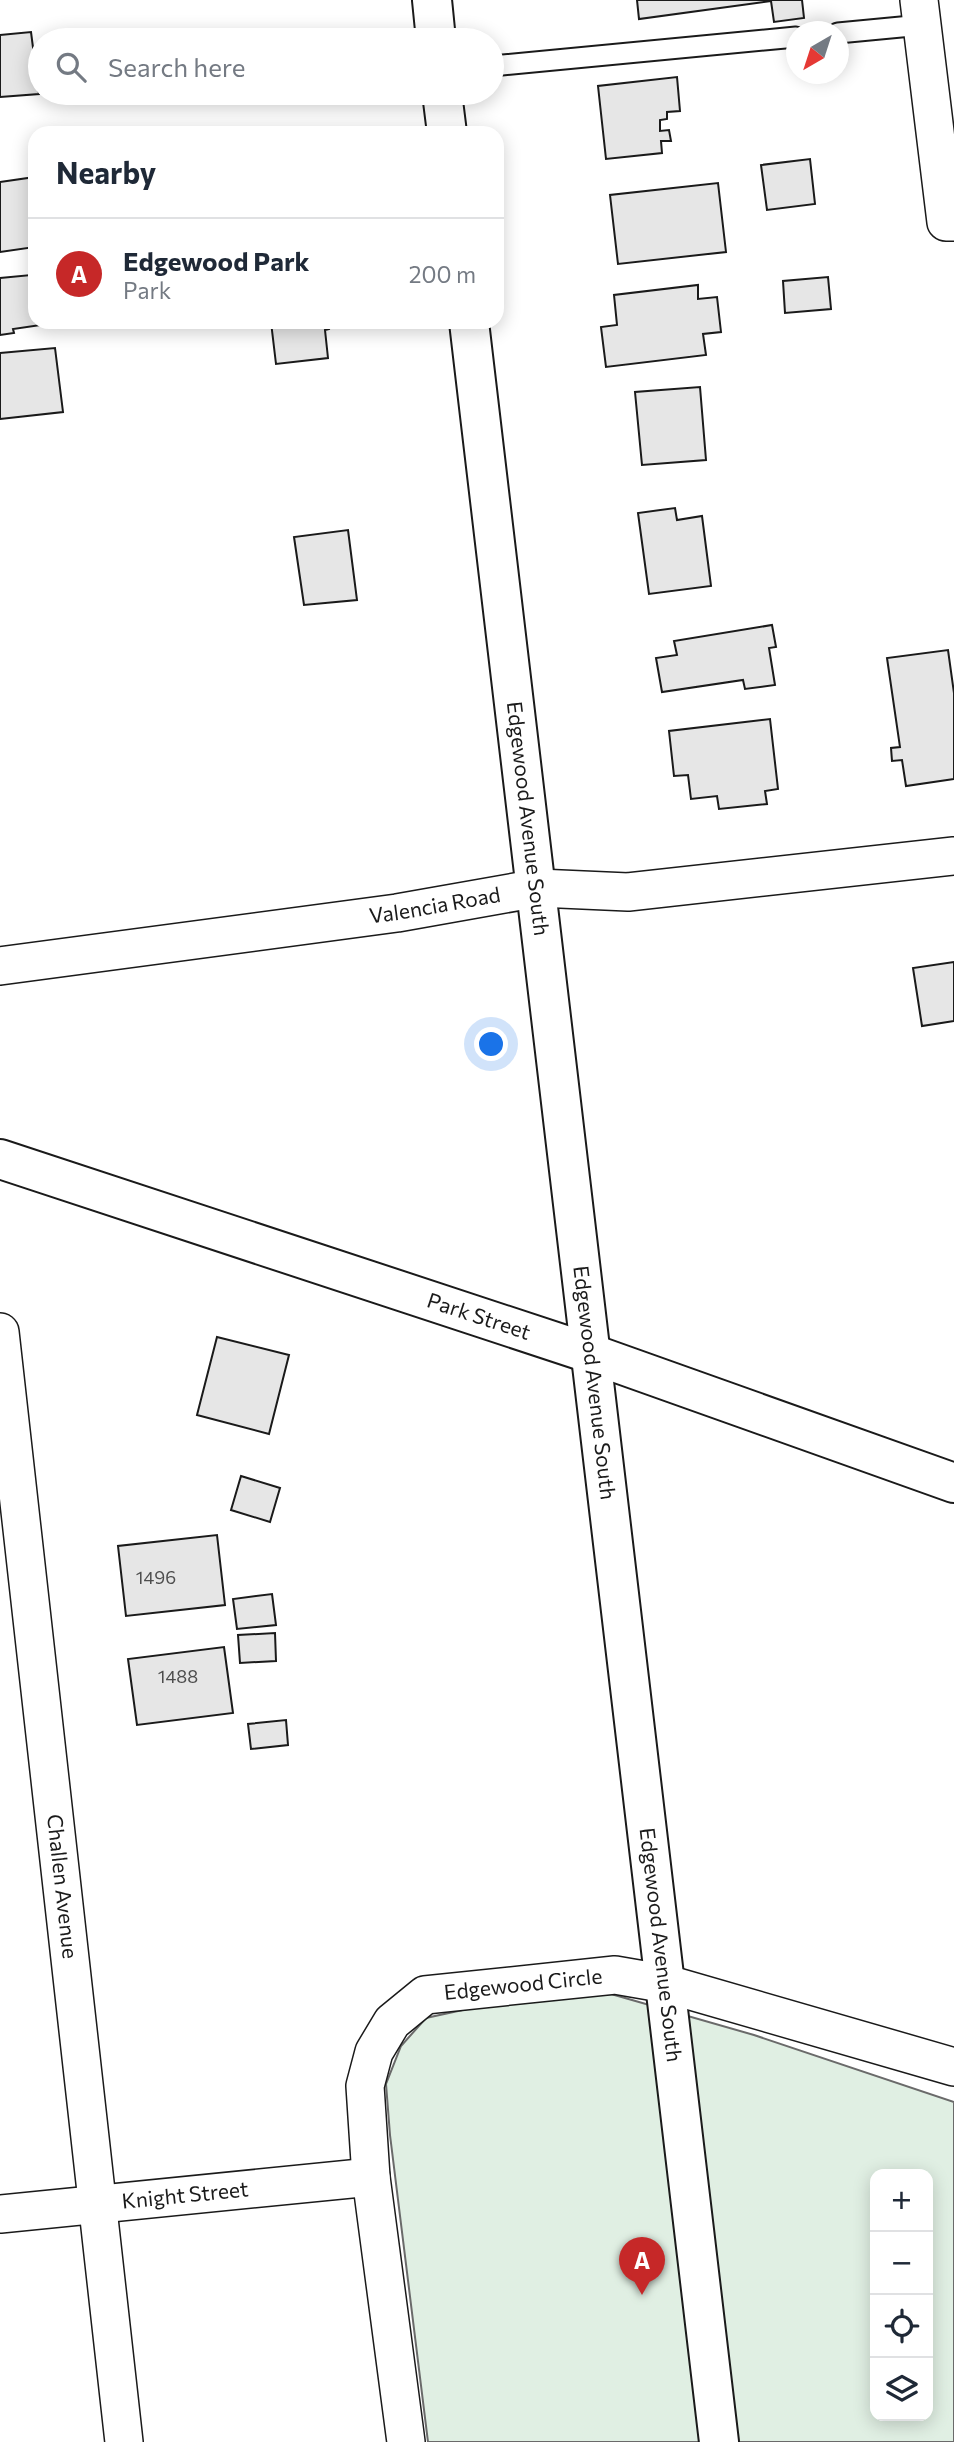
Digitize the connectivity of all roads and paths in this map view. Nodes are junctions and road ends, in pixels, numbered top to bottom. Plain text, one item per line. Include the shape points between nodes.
1 (432, 0) edge
2 (920, 12) edge
3 (435, 28) edge
4 (849, 30) edge
5 (786, 38) edge
6 (504, 65) edge
7 (444, 105) edge
8 (446, 126) edge
9 (954, 222) edge
10 (470, 329) edge
11 (954, 856) edge
12 (538, 888) junction
13 (0, 966) edge
14 (0, 1159) edge
15 (0, 1332) edge
16 (592, 1354) junction
17 (954, 1482) edge
18 (667, 1984) junction
19 (954, 2067) edge
20 (370, 2177) junction
21 (96, 2203) junction
22 (0, 2214) edge
23 (124, 2442) edge
24 (406, 2442) edge
25 (719, 2442) edge

1 - 3 main road
2 - 4 lane
2 - 9 street via 946,222
5 - 6 lane
7 - 8 main road
10 - 12 main road, Edgewood Avenue South
11 - 12 street, Valencia Road via 628,892
12 - 13 street, Valencia Road via 397,913
12 - 16 main road, Edgewood Avenue South
14 - 16 main road, Park Street
15 - 21 street, Challen Avenue
16 - 17 main road, Park Street
16 - 18 main road, Edgewood Avenue South via 643,1819
18 - 19 street, Edgewood Circle
18 - 20 street, Edgewood Circle via 615,1975 425,1996 392,2022 374,2052 365,2086
18 - 25 main road, Edgewood Avenue South
20 - 21 street, Knight Street
20 - 24 street, Edgewood Circle
21 - 22 street, Knight Street
21 - 23 street, Challen Avenue

